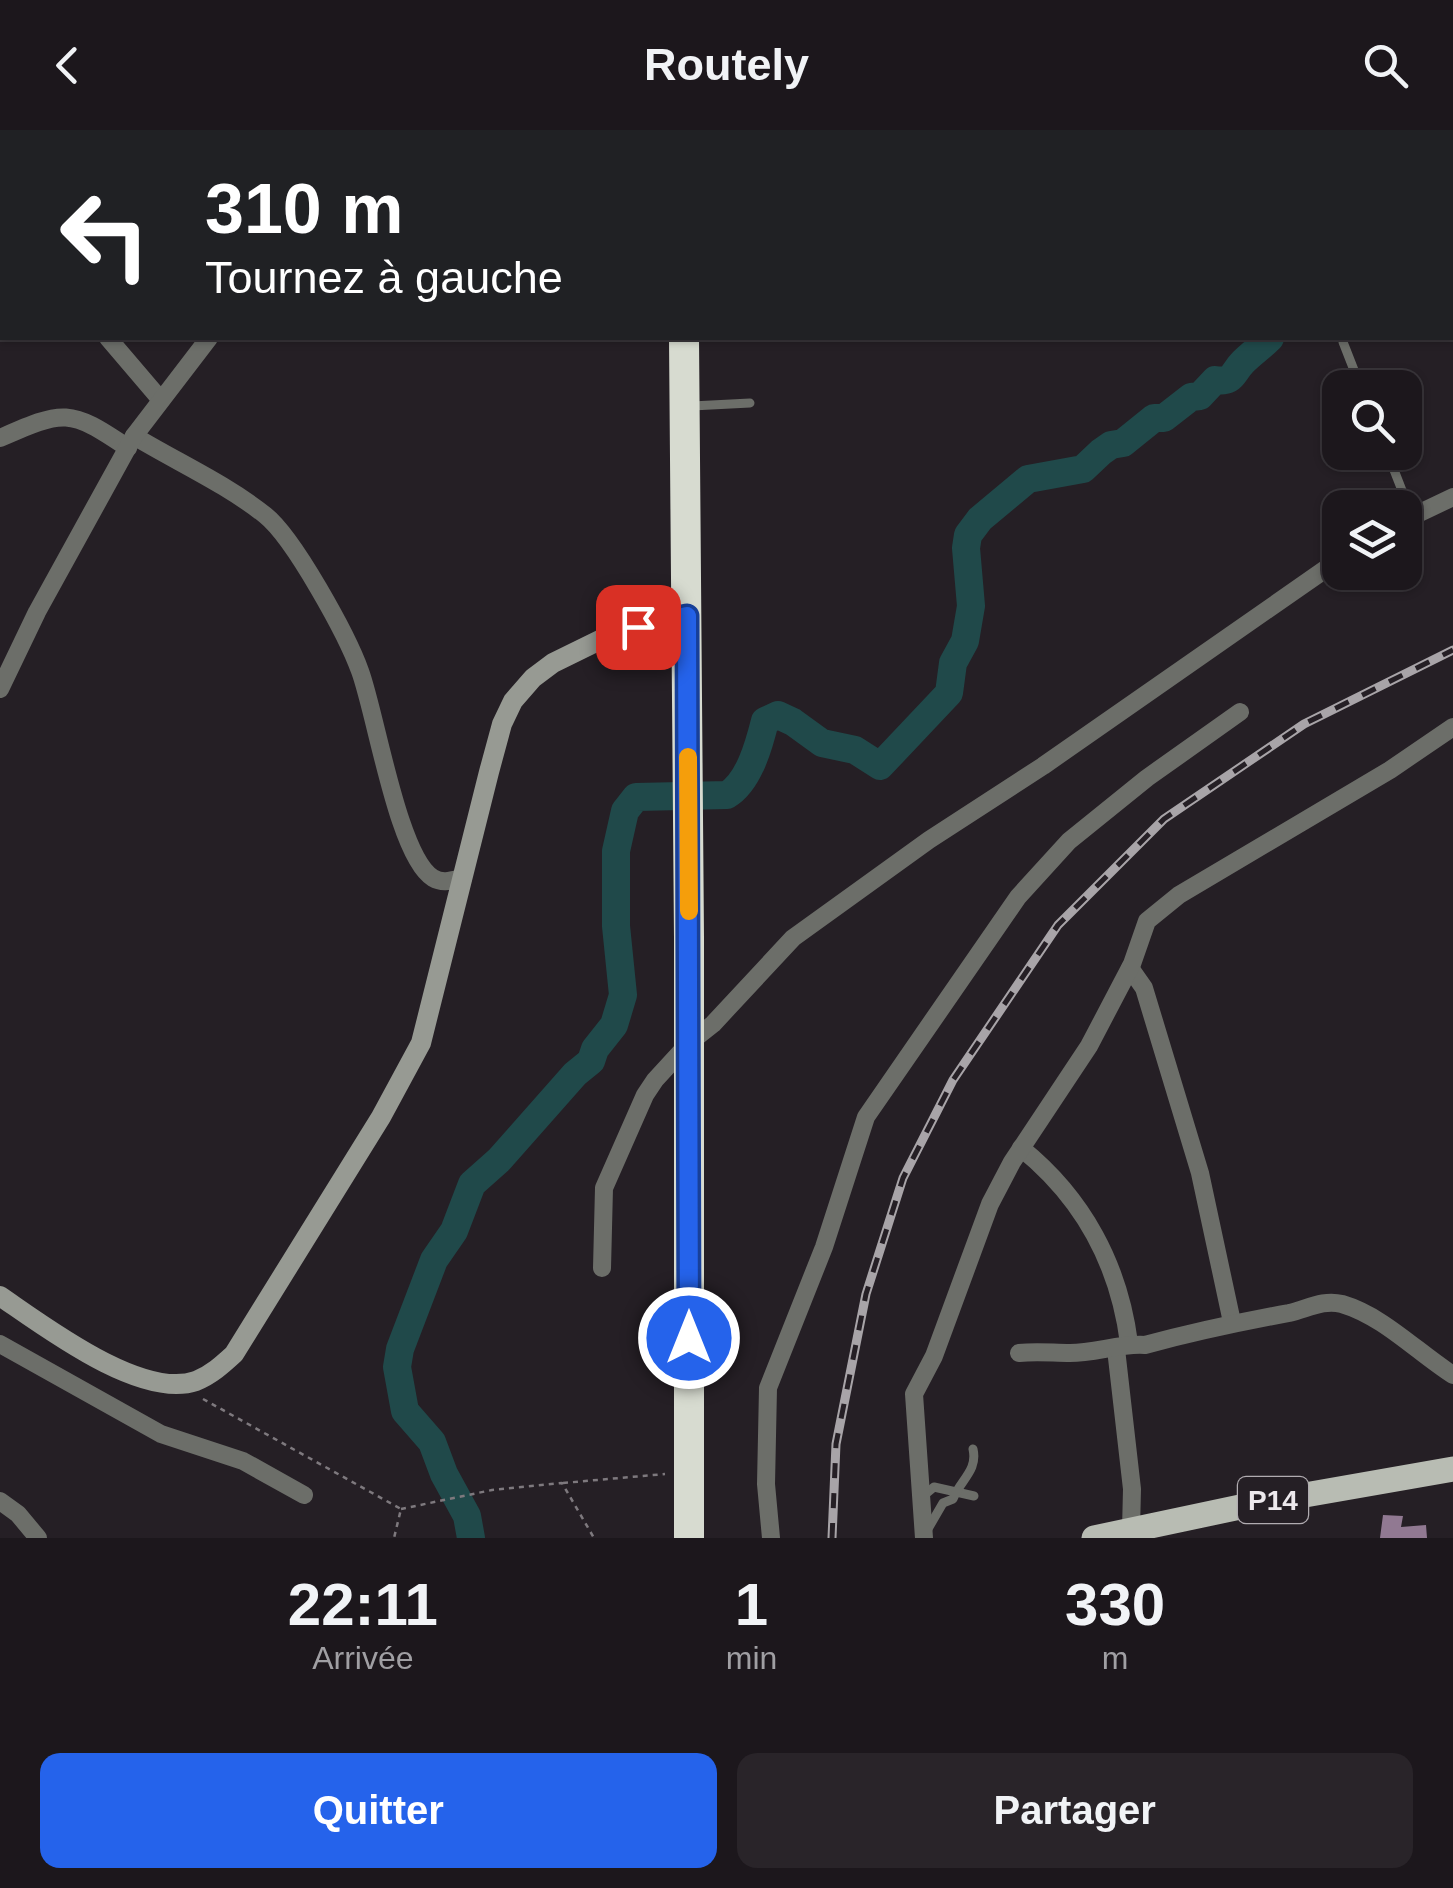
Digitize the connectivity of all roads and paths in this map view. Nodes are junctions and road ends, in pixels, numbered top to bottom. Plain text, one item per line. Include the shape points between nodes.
1 (110, 340) edge
2 (208, 340) edge
3 (684, 340) edge
4 (1344, 342) dead end
5 (1354, 370) edge
6 (160, 400) junction
7 (750, 403) dead end
8 (684, 406) junction
9 (0, 438) edge
10 (131, 442) junction
11 (1453, 497) edge
12 (1422, 511) edge
13 (1322, 572) edge
14 (687, 616) junction
15 (0, 689) edge
16 (1240, 712) dead end
17 (1453, 727) edge
18 (463, 878) junction
19 (1130, 968) junction
20 (689, 1043) junction
21 (1020, 1148) junction
22 (602, 1268) dead end
23 (0, 1296) edge
24 (1232, 1322) junction
25 (0, 1344) edge
26 (1123, 1346) junction
27 (1020, 1354) dead end
28 (1453, 1374) edge
29 (176, 1384) junction
30 (973, 1448) dead end
31 (1453, 1469) edge
32 (688, 1473) junction
33 (562, 1483) junction
34 (956, 1492) junction
35 (304, 1495) dead end
36 (974, 1496) dead end
37 (920, 1499) junction
38 (0, 1501) edge
39 (401, 1509) junction
40 (1132, 1530) junction
41 (924, 1537) edge
42 (38, 1538) edge
43 (394, 1538) edge
44 (594, 1538) edge
45 (689, 1538) edge
46 (771, 1538) edge
47 (1094, 1538) edge

1 - 6 street
2 - 6 street
3 - 8 highway
4 - 5 lane
6 - 10 street
7 - 8 lane
8 - 14 highway
9 - 10 street via 59,415
10 - 15 street
10 - 18 street via 275,524 328,605 360,671 412,850 434,879
11 - 12 street
13 - 20 street via 828,910
14 - 18 main road via 608,636 532,678 502,724
14 - 20 highway
16 - 46 street via 1069,841 1018,897 866,1117 768,1388
17 - 19 street via 1162,906 1147,921
18 - 29 main road via 421,1043 402,1080 234,1354 194,1382
19 - 21 street via 1089,1046
19 - 24 street via 1144,988 1200,1173
20 - 22 street via 645,1095 604,1188
20 - 32 highway
21 - 26 street via 1072,1198 1101,1248 1124,1302
21 - 37 street via 990,1204 914,1394
23 - 29 main road via 113,1366
24 - 26 street
24 - 28 street via 1338,1303
25 - 35 street via 161,1434 243,1461
26 - 27 street
26 - 40 street
29 - 39 path
30 - 34 lane via 969,1477
31 - 40 main road, P14
32 - 33 path
32 - 45 highway
33 - 39 path
33 - 44 path
34 - 36 lane
34 - 37 lane via 934,1488
34 - 41 lane
37 - 41 street
38 - 42 street
39 - 43 path
40 - 47 main road, P14

